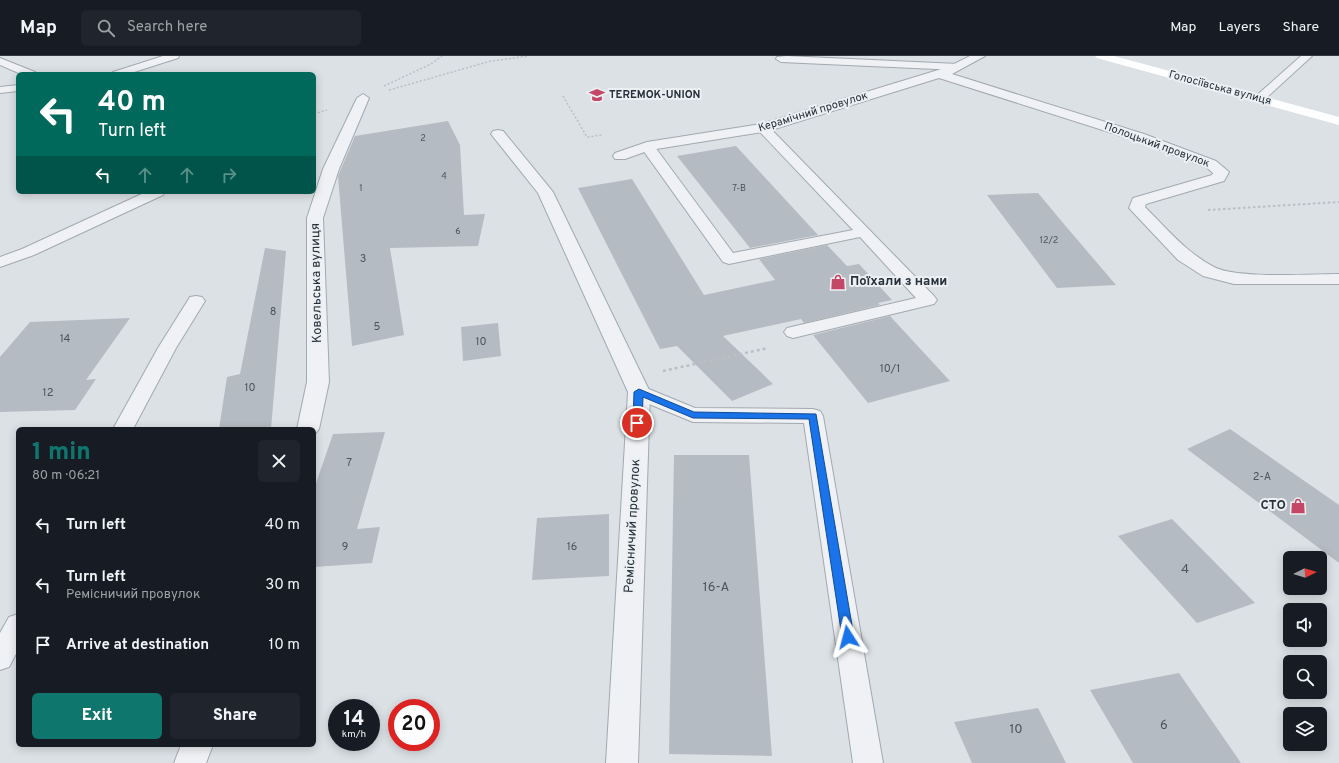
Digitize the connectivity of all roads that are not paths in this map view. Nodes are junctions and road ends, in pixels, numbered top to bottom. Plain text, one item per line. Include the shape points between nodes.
1 (174, 56) edge
2 (979, 56) edge
3 (1101, 56) edge
4 (1307, 56) edge
5 (782, 59) dead end
6 (0, 61) edge
7 (958, 67) junction
8 (27, 72) edge
9 (123, 72) edge
10 (940, 74) junction
11 (16, 88) edge
12 (0, 90) edge
13 (363, 98) road end
14 (1260, 98) junction
15 (1339, 121) edge
16 (763, 128) junction
17 (498, 134) dead end
18 (647, 146) junction
19 (620, 156) dead end
20 (154, 194) edge
21 (864, 232) junction
22 (0, 262) edge
23 (1339, 279) edge
24 (196, 302) dead end
25 (793, 332) dead end
26 (636, 384) junction
27 (124, 427) edge
28 (308, 427) edge
29 (16, 629) edge
30 (0, 658) edge
31 (195, 747) edge
32 (190, 763) edge
33 (622, 763) edge
34 (868, 763) edge

1 - 9 lane
2 - 7 street, Керамічний провулок
3 - 14 main road, Голосіївська вулиця
4 - 14 lane
5 - 7 lane
6 - 8 lane
7 - 10 street, Керамічний провулок
10 - 16 street, Керамічний провулок
10 - 23 street, Полоцький провулок via 1139,137 1211,164 1221,172 1220,178 1139,200 1137,208 1184,256 1209,272 1234,279
11 - 12 lane
13 - 28 street, Ковельська вулиця via 331,169 315,218 318,382
14 - 15 main road, Голосіївська вулиця
16 - 18 street, Керамічний провулок
16 - 21 lane
17 - 26 street, Ремісничий провулок via 545,192
18 - 19 street, Керамічний провулок
18 - 21 lane via 729,258
20 - 22 lane via 28,252
21 - 25 lane via 928,300
24 - 27 lane via 167,348
26 - 33 street, Ремісничий провулок
26 - 34 lane via 693,415 813,416
29 - 30 lane
31 - 32 street

